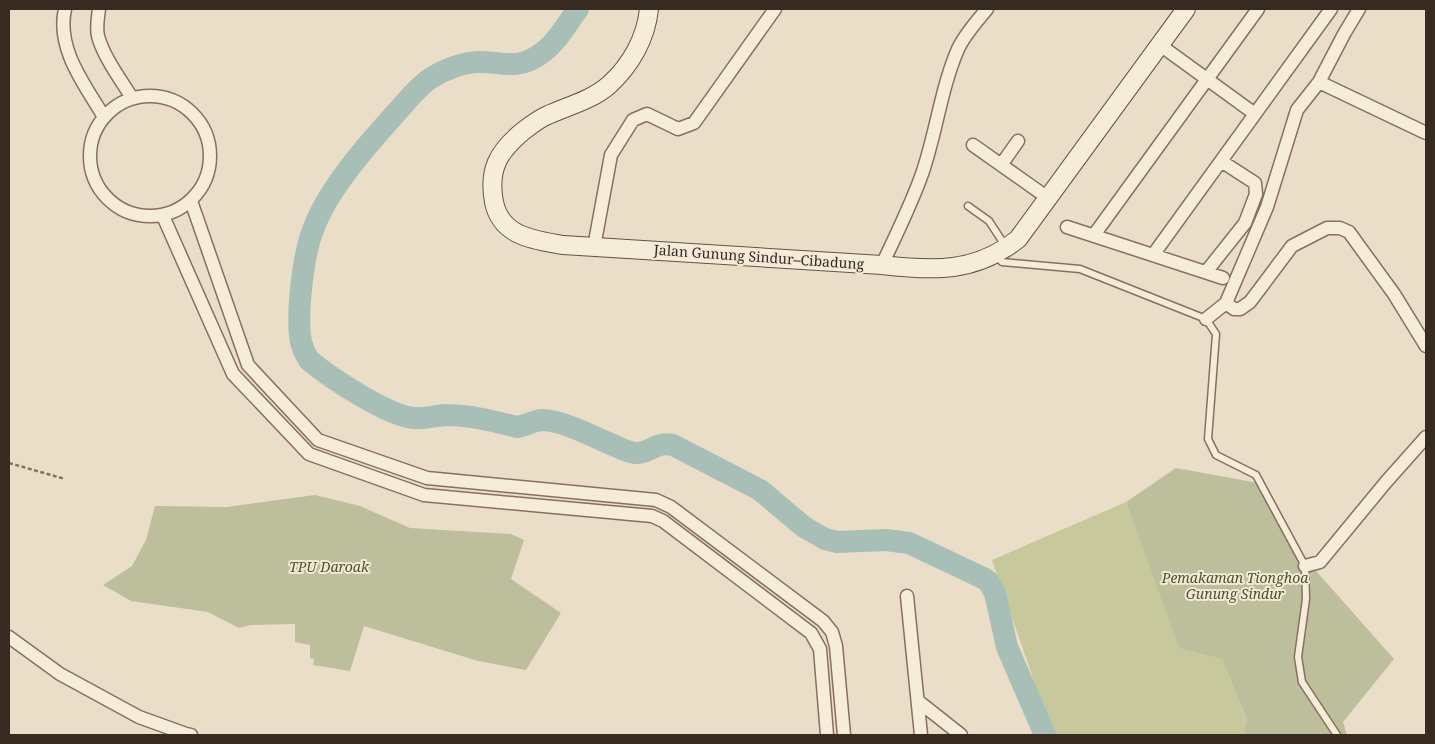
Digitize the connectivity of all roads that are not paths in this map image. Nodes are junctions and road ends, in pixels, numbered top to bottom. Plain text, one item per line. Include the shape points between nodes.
1 (65, 9) edge
2 (100, 9) edge
3 (649, 9) edge
4 (775, 9) edge
5 (987, 9) edge
6 (1186, 9) edge
7 (1258, 9) edge
8 (1331, 9) edge
9 (1359, 9) edge
10 (1160, 45) junction
11 (1207, 79) junction
12 (1320, 82) junction
13 (132, 98) junction
14 (1255, 114) junction
15 (104, 117) junction
16 (1426, 133) edge
17 (1018, 141) dead end
18 (973, 145) dead end
19 (1221, 161) junction
20 (1000, 165) junction
21 (1048, 198) junction
22 (191, 201) junction
23 (968, 206) dead end
24 (163, 216) junction
25 (1067, 227) dead end
26 (1094, 236) junction
27 (594, 247) junction
28 (1001, 251) junction
29 (1153, 255) junction
30 (882, 265) junction
31 (1206, 272) junction
32 (1223, 278) dead end
33 (1226, 303) junction
34 (1206, 319) junction
35 (1426, 346) edge
36 (1426, 437) edge
37 (1305, 566) junction
38 (907, 596) dead end
39 (9, 638) edge
40 (918, 701) junction
41 (191, 735) edge
42 (828, 735) edge
43 (844, 735) edge
44 (921, 735) edge
45 (961, 735) edge
46 (1337, 735) edge

1 - 15 street via 64,42 75,68
2 - 13 street via 98,35
3 - 27 street, Jalan Gunung Sindur–Cibadung via 642,39 633,57 609,84 595,95 544,116 527,128 499,155 495,166 495,204 500,218 509,228 530,239
4 - 27 street via 694,123 678,128 647,114 633,120 611,155
5 - 30 street via 958,48 923,172
6 - 10 street, Jalan Gunung Sindur–Cibadung
7 - 11 street
8 - 14 street
9 - 12 street
10 - 11 street
10 - 21 street, Jalan Gunung Sindur–Cibadung
11 - 14 street
11 - 26 street
12 - 16 street
12 - 33 street via 1297,110 1267,207
13 - 15 street
13 - 22 street via 164,97 180,103 202,126 209,141 208,173
14 - 19 street
15 - 24 street via 90,149 90,166 96,183 106,198 121,210 134,215
17 - 20 street
18 - 20 street
19 - 29 street
19 - 31 street via 1255,183 1256,194 1245,223
20 - 21 street
21 - 28 street, Jalan Gunung Sindur–Cibadung via 1018,239
22 - 24 street
22 - 43 street via 248,365 318,440 427,478 656,500 672,507 823,621 832,632
23 - 28 lane via 989,221
24 - 42 street via 233,374 308,454 424,495 652,516 663,521 811,633 820,650
25 - 26 street
26 - 29 street
27 - 30 street, Jalan Gunung Sindur–Cibadung
28 - 30 street, Jalan Gunung Sindur–Cibadung via 967,266 907,268
28 - 34 lane via 1002,262 1080,269
29 - 31 street
31 - 32 street
33 - 34 street
33 - 35 street via 1240,309 1250,302 1292,246 1326,228 1340,228 1349,232 1394,294
34 - 37 lane via 1216,334 1208,440 1216,455 1256,475
36 - 37 street via 1320,562
37 - 46 lane via 1306,600 1298,657 1302,682
38 - 40 street
39 - 41 street via 60,674 131,713
40 - 44 street
40 - 45 street

